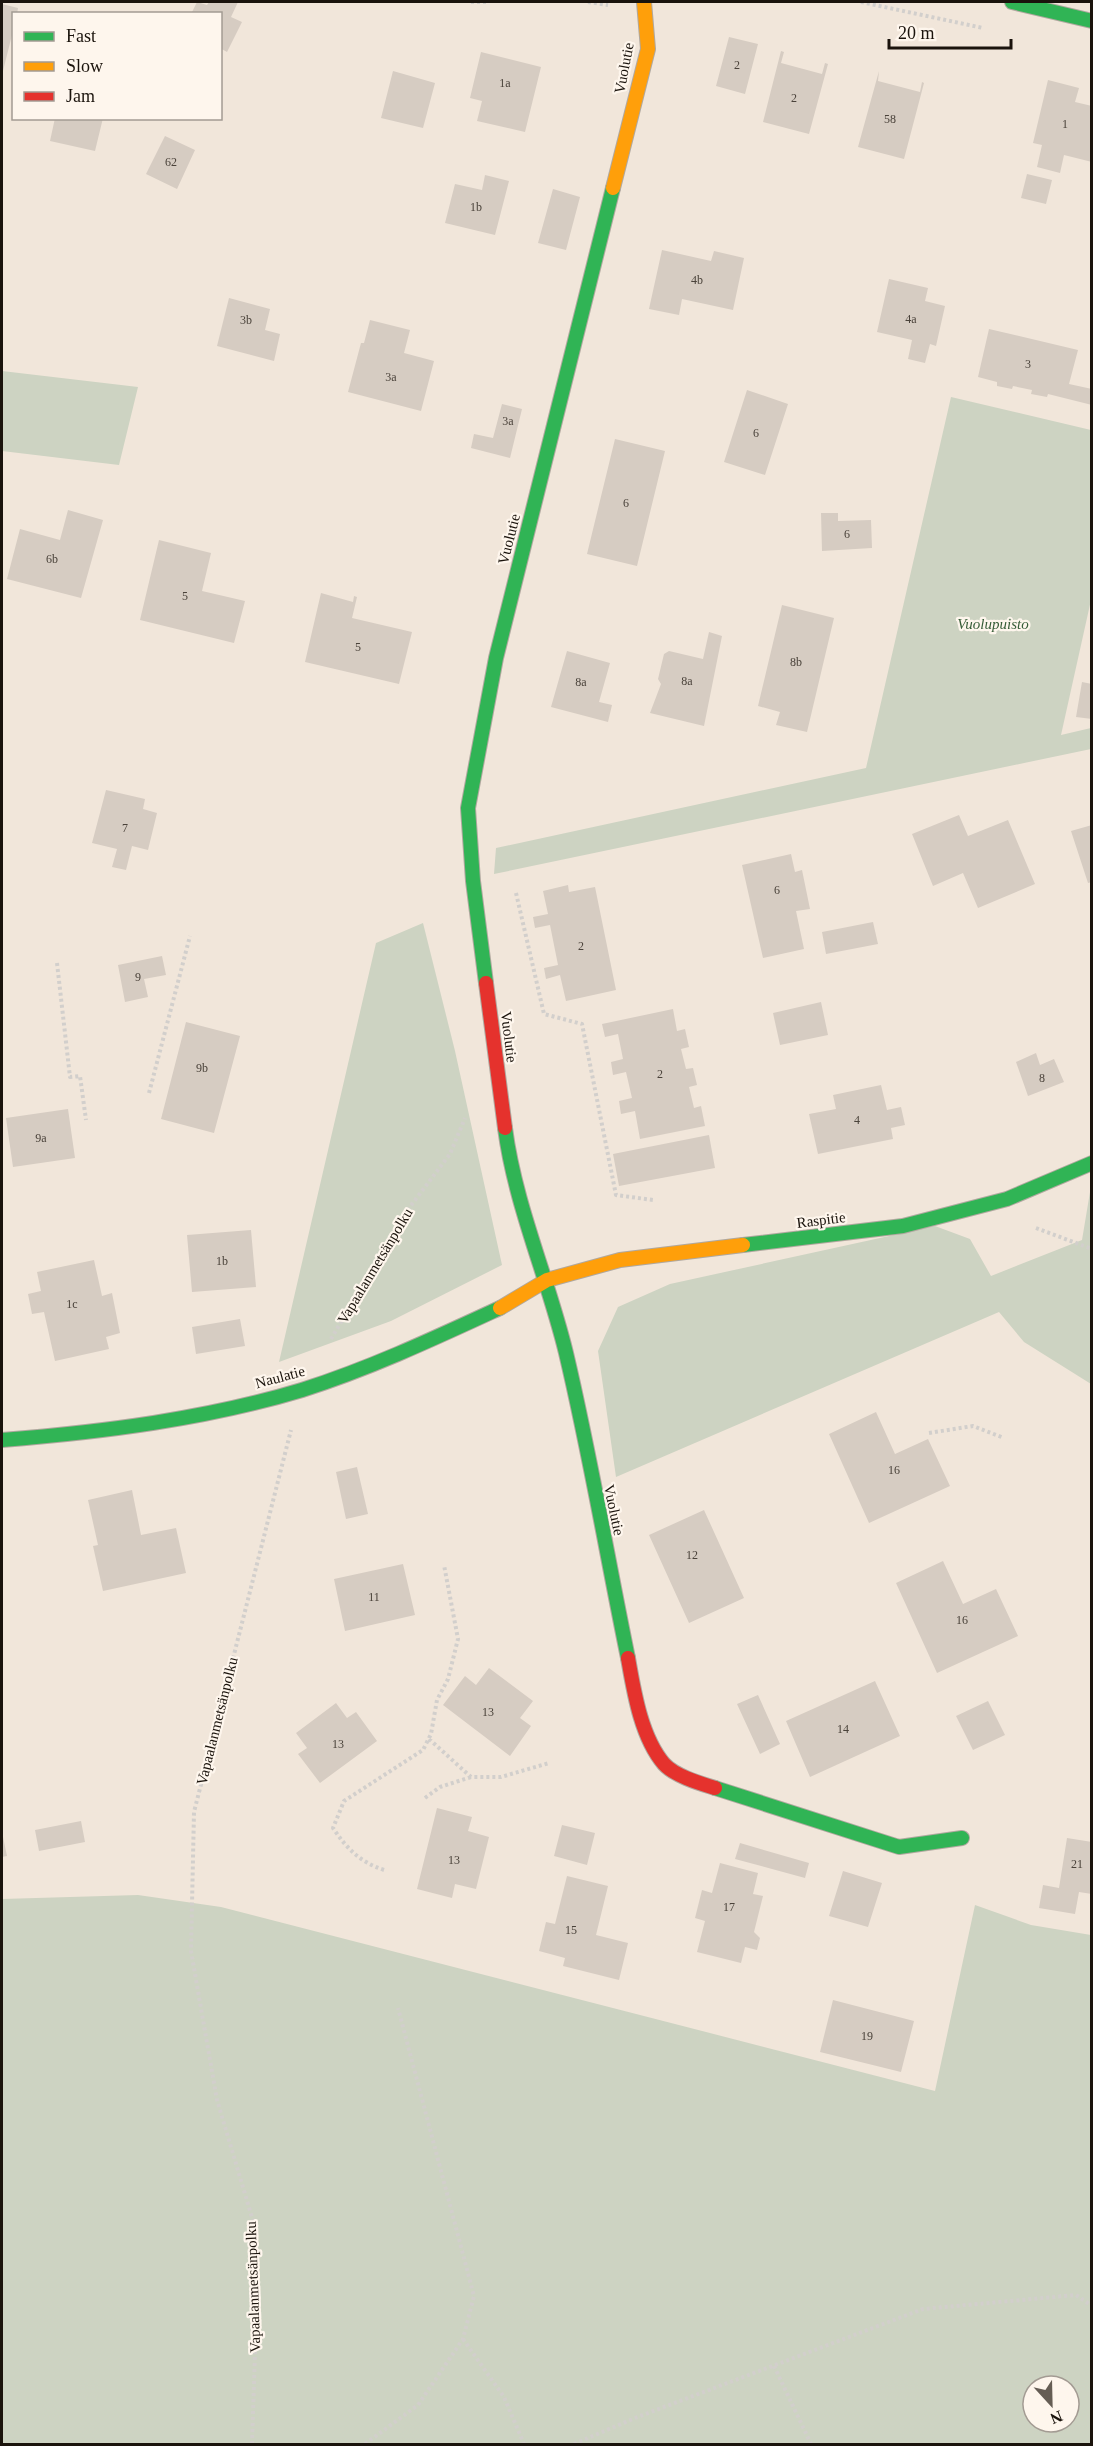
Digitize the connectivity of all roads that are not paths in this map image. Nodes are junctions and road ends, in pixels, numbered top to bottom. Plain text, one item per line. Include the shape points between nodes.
1 (644, 2) edge
2 (1012, 2) edge
3 (1092, 21) edge
4 (1092, 1163) edge
5 (547, 1280) junction
6 (2, 1440) edge
7 (962, 1838) dead end

1 - 5 street, Vuolutie via 648,49 496,658 468,808 473,881 510,1164
2 - 3 street
4 - 5 street, Raspitie via 1007,1199 903,1226 620,1260
5 - 6 street, Naulatie via 507,1305 385,1361 301,1390 189,1417
5 - 7 street, Vuolutie via 566,1354 629,1665 647,1735 665,1765 692,1780 757,1803 899,1847

